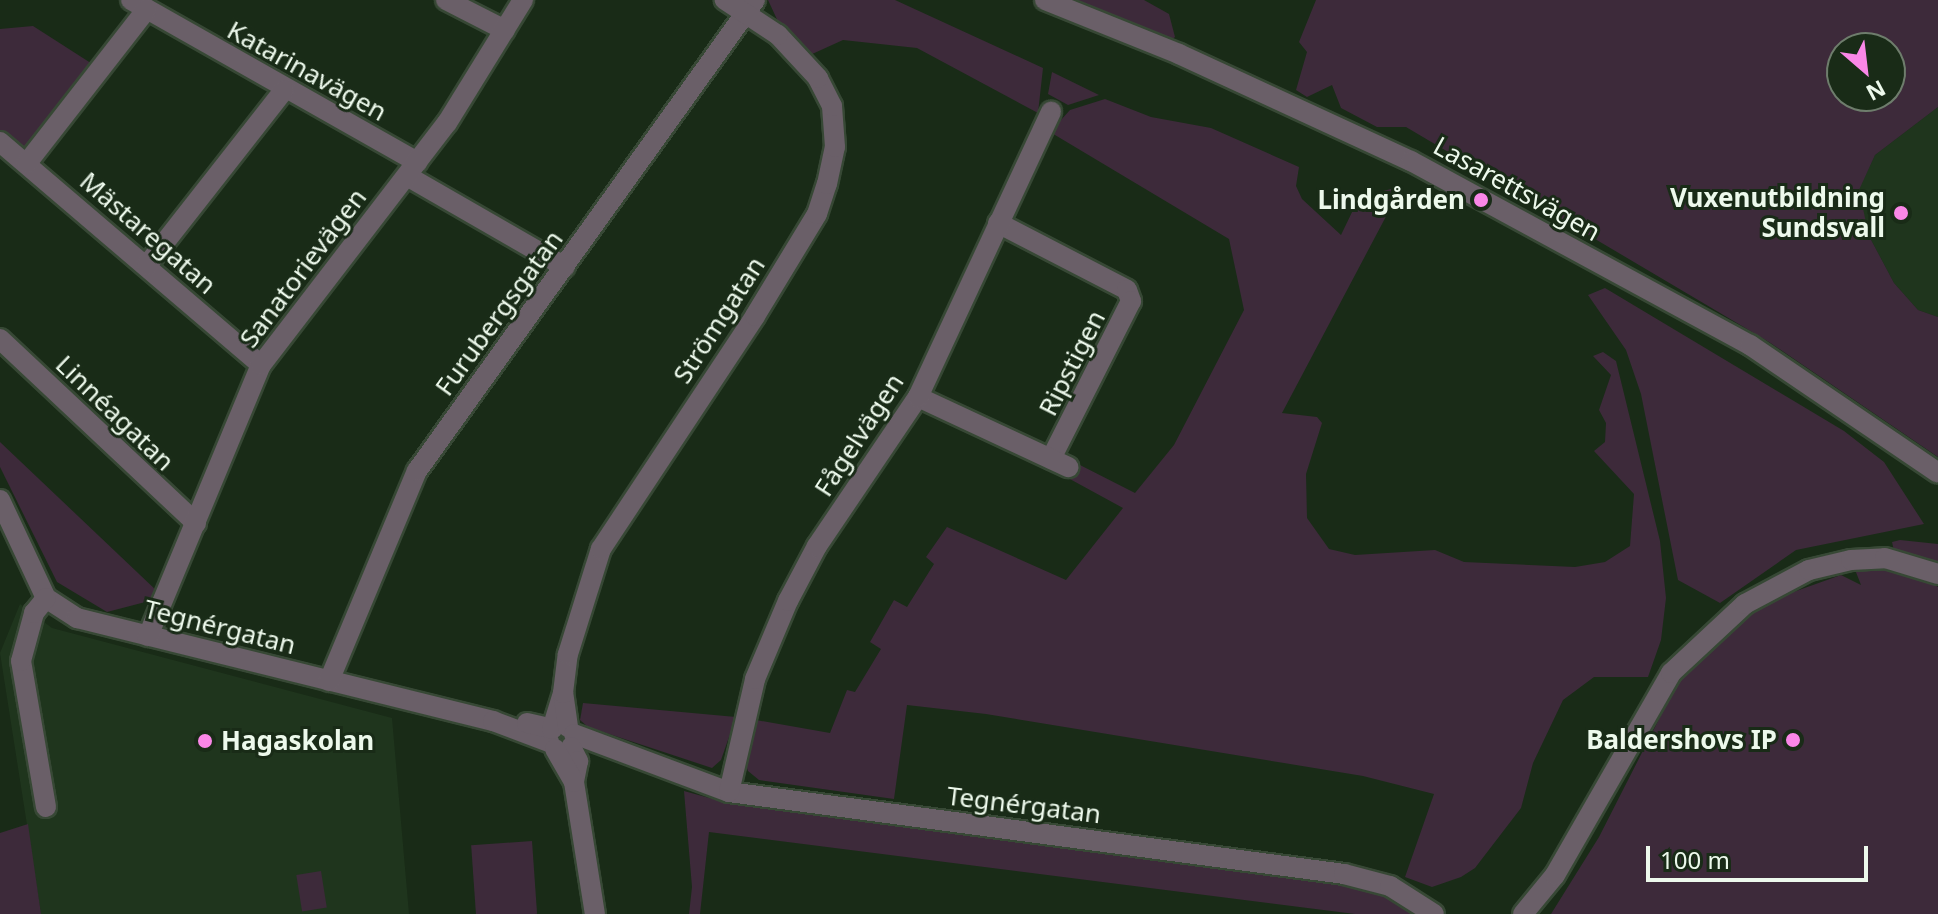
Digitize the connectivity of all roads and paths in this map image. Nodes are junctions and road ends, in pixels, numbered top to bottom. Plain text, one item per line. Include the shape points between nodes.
1 (446, 0) edge
2 (523, 0) edge
3 (725, 0) edge
4 (1045, 0) edge
5 (149, 5) edge
6 (751, 8) edge
7 (505, 30) junction
8 (284, 90) junction
9 (1051, 112) dead end
10 (0, 142) edge
11 (27, 163) junction
12 (412, 169) junction
13 (998, 223) junction
14 (147, 265) junction
15 (565, 267) junction
16 (0, 339) edge
17 (261, 365) junction
18 (918, 397) junction
19 (1938, 473) edge
20 (0, 500) edge
21 (196, 523) junction
22 (1938, 574) edge
23 (46, 598) junction
24 (148, 636) junction
25 (329, 681) junction
26 (562, 738) junction
27 (729, 792) junction
28 (46, 807) dead end
29 (595, 914) edge
30 (1434, 914) edge
31 (1523, 914) edge

1 - 7 street
2 - 7 street, Sanatorievägen
3 - 6 street, Strömgatan
4 - 19 street, Lasarettsvägen via 1179,54 1411,161 1750,345
5 - 8 street, Katarinavägen
5 - 11 street
6 - 15 street, Furubergsgatan
6 - 26 street, Strömgatan via 794,50 832,106 835,147 827,184 817,214 755,316 601,549 574,627
7 - 12 street, Sanatorievägen via 475,83
8 - 12 street, Katarinavägen
8 - 14 street
9 - 13 street, Fågelvägen
10 - 11 street, Mästaregatan
11 - 14 street, Mästaregatan
12 - 15 street, Katarinavägen
12 - 17 street, Sanatorievägen
13 - 18 street, Fågelvägen
13 - 18 street, Ripstigen via 1127,290 1131,301 1060,463
14 - 17 street, Mästaregatan
15 - 25 street, Furubergsgatan via 417,471
16 - 21 street, Linnéagatan
17 - 21 street, Sanatorievägen
18 - 27 street, Fågelvägen via 817,546 788,601 755,679
20 - 23 street
21 - 24 street, Sanatorievägen
22 - 31 street via 1885,558 1809,570 1776,584 1704,642 1671,673 1555,875
23 - 24 street, Tegnérgatan via 91,624
23 - 28 street via 34,613 21,661
24 - 25 street, Tegnérgatan
25 - 26 street, Tegnérgatan
26 - 27 street, Tegnérgatan
26 - 29 street, Strömgatan via 578,761 574,782
27 - 30 street, Tegnérgatan via 1344,874 1390,886

